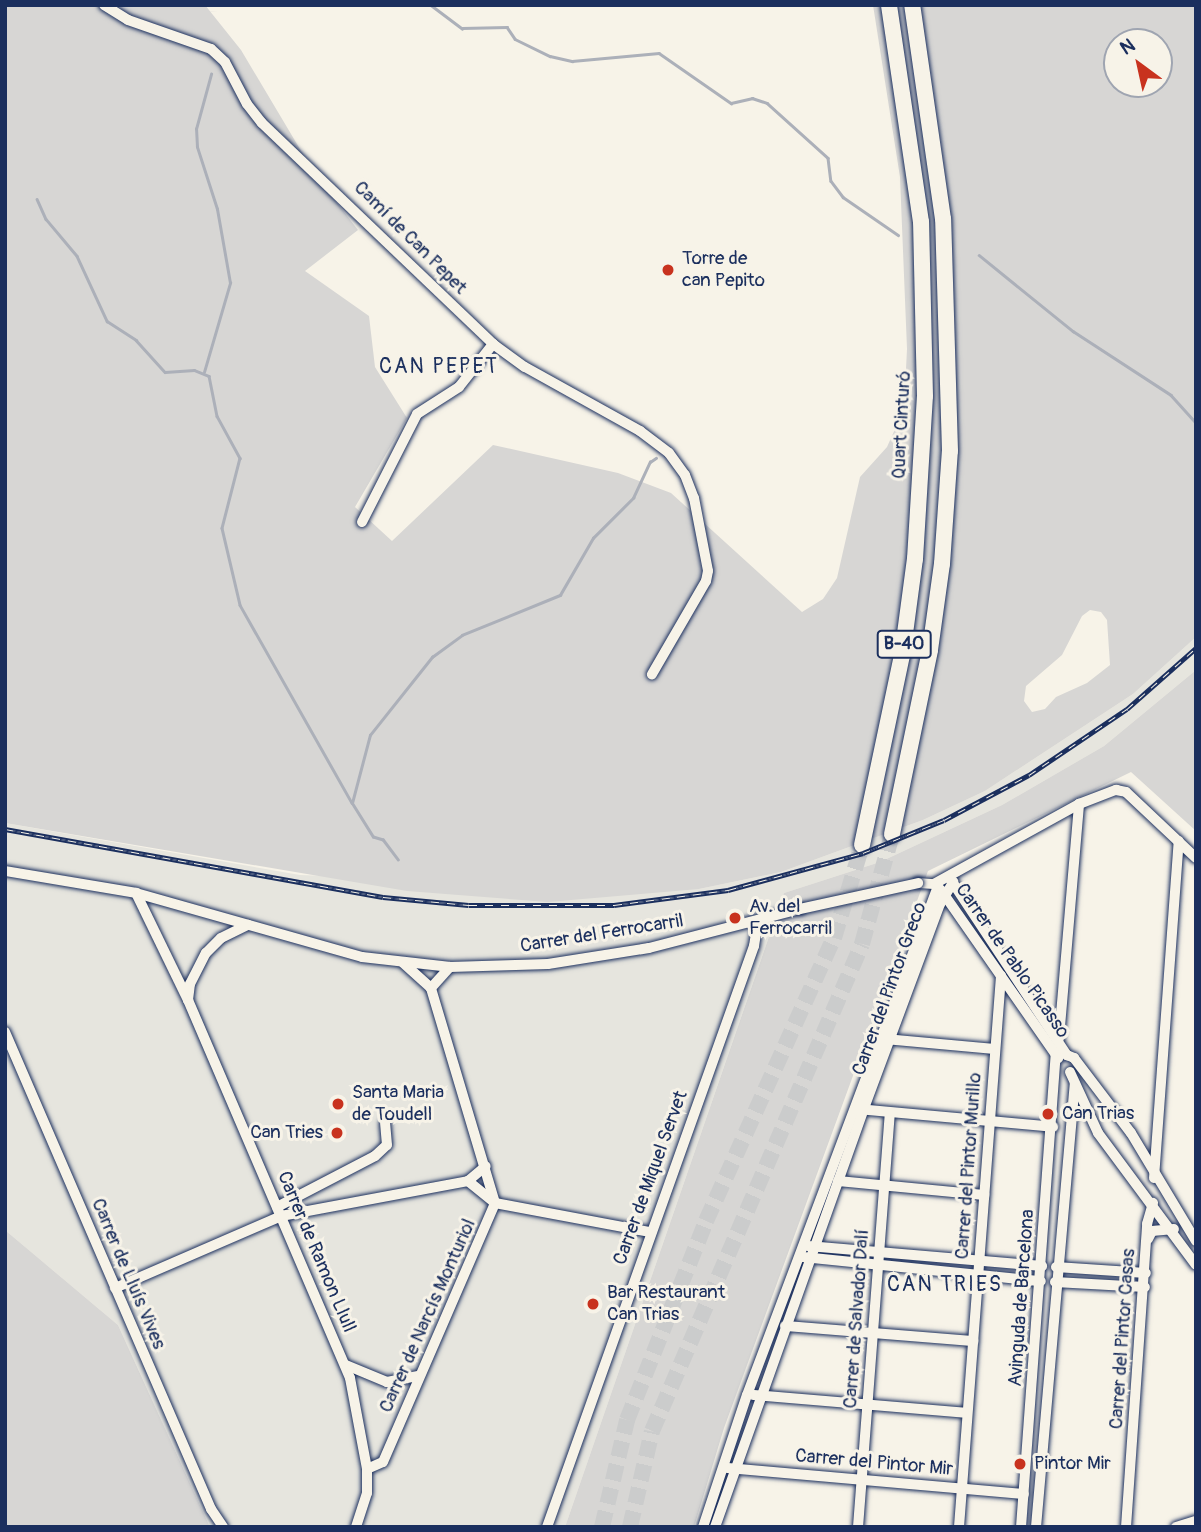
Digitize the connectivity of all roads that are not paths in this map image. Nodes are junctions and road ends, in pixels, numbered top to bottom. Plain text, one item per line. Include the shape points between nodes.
1 (104, 5) edge
2 (889, 5) edge
3 (912, 5) edge
4 (493, 344) junction
5 (362, 522) dead end
6 (652, 674) dead end
7 (1079, 804) junction
8 (892, 834) tunnel mouth
9 (1179, 841) junction
10 (862, 845) tunnel mouth
11 (1196, 858) edge
12 (8, 874) edge
13 (951, 875) junction
14 (939, 888) junction
15 (136, 893) junction
16 (162, 900) junction
17 (149, 918) junction
18 (758, 920) junction
19 (247, 925) junction
20 (403, 963) junction
21 (450, 967) junction
22 (1001, 976) junction
23 (430, 988) junction
24 (188, 1000) junction
25 (5, 1032) edge
26 (1059, 1038) junction
27 (884, 1039) junction
28 (995, 1049) junction
29 (1064, 1064) junction
30 (1075, 1084) junction
31 (1071, 1102) junction
32 (858, 1109) junction
33 (890, 1114) junction
34 (990, 1122) junction
35 (385, 1123) dead end
36 (1053, 1127) junction
37 (1098, 1133) junction
38 (486, 1166) junction
39 (1154, 1178) junction
40 (468, 1181) junction
41 (838, 1181) junction
42 (884, 1185) junction
43 (984, 1195) junction
44 (495, 1203) junction
45 (1153, 1203) junction
46 (279, 1212) junction
47 (1174, 1229) junction
48 (650, 1231) junction
49 (1148, 1239) junction
50 (1196, 1241) edge
51 (878, 1251) junction
52 (806, 1252) junction
53 (979, 1260) junction
54 (1196, 1265) edge
55 (1042, 1266) junction
56 (877, 1267) junction
57 (1056, 1268) junction
58 (1146, 1273) junction
59 (978, 1275) junction
60 (1041, 1281) junction
61 (1055, 1282) junction
62 (1144, 1287) junction
63 (115, 1288) junction
64 (785, 1326) junction
65 (874, 1333) junction
66 (973, 1341) junction
67 (345, 1364) junction
68 (419, 1376) junction
69 (753, 1395) junction
70 (869, 1405) junction
71 (967, 1413) junction
72 (727, 1468) junction
73 (367, 1469) junction
74 (862, 1480) junction
75 (961, 1489) junction
76 (1024, 1494) junction
77 (1196, 1521) edge
78 (223, 1527) edge
79 (356, 1527) edge
80 (547, 1527) edge
81 (704, 1527) edge
82 (715, 1527) edge
83 (858, 1527) edge
84 (959, 1527) edge
85 (1021, 1527) edge
86 (1036, 1527) edge
87 (1126, 1527) edge
88 (1176, 1527) edge

1 - 4 street, Camí de Can Pepet via 128,19 211,49 225,62 262,123
2 - 10 highway, Quart Cinturó / B-40 via 921,222 925,396 915,559 902,656
3 - 8 highway, B-40 via 943,219 950,451 930,650
4 - 5 street via 459,387 417,414
4 - 6 street, Camí de Can Pepet via 656,441 685,475 694,498 706,581
7 - 9 street via 1122,790
7 - 13 street
7 - 26 street
9 - 11 street
9 - 39 street
12 - 15 street, Carrer del Ferrocarril
13 - 14 street
13 - 26 street, Carrer de Pablo Picasso
14 - 18 street, Carrer del Ferrocarril, bridge via 919,883
14 - 22 street, Carrer de Pablo Picasso
14 - 27 street, Carrer del Pintor Greco
15 - 16 street, Carrer del Ferrocarril
15 - 17 street, Carrer de Ramon Llull
16 - 17 street via 151,905
16 - 19 street, Carrer del Ferrocarril
17 - 24 street, Carrer de Ramon Llull
18 - 21 street, Carrer del Ferrocarril via 649,948 548,964
18 - 48 street, Carrer de Miquel Servet via 754,946
19 - 20 street, Carrer del Ferrocarril via 312,945
19 - 24 street via 206,953 190,984
20 - 21 street, Carrer del Ferrocarril
20 - 23 street, Carrer de Narcís Monturiol
21 - 23 street
22 - 28 street, Carrer del Pintor Murillo
22 - 29 street, Carrer de Pablo Picasso
23 - 38 street, Carrer de Narcís Monturiol
24 - 46 street, Carrer de Ramon Llull
25 - 63 street, Carrer de Lluís Vives
26 - 29 street, Carrer de Pablo Picasso
27 - 28 street
27 - 32 street, Carrer del Pintor Greco
28 - 34 street, Carrer del Pintor Murillo
29 - 30 street, Carrer de Pablo Picasso
29 - 36 street, Avinguda de Barcelona
29 - 39 street, Carrer de Pablo Picasso via 1131,1133
30 - 31 street, Avinguda de Barcelona
30 - 37 street, Carrer de Pablo Picasso
31 - 37 street, Carrer de Pablo Picasso
31 - 57 street, Avinguda de Barcelona
32 - 33 street
32 - 41 street, Carrer del Pintor Greco
32 - 52 street, Carrer del Pintor Greco
33 - 34 street
33 - 42 street, Carrer de Salvador Dalí
34 - 36 street
34 - 43 street, Carrer del Pintor Murillo
35 - 46 street via 387,1145 375,1156
36 - 55 street, Avinguda de Barcelona
37 - 45 street, Carrer de Pablo Picasso
38 - 40 street
38 - 44 street, Carrer de Narcís Monturiol
39 - 50 street, Carrer de Pablo Picasso
40 - 44 street
40 - 46 street
41 - 42 street
41 - 52 street, Carrer del Pintor Greco
42 - 43 street
42 - 51 street, Carrer de Salvador Dalí
43 - 53 street, Carrer del Pintor Murillo
44 - 48 street
44 - 68 street, Carrer de Narcís Monturiol
45 - 47 street, Carrer de Pablo Picasso
45 - 49 street, Carrer del Pintor Casas
46 - 63 street
46 - 67 street, Carrer de Ramon Llull
47 - 49 street, Carrer del Pintor Casas via 1152,1231
47 - 54 street, Carrer de Pablo Picasso
48 - 80 street, Carrer de Miquel Servet
49 - 58 street, Carrer del Pintor Casas
51 - 52 street
51 - 53 street
51 - 56 street, Carrer de Salvador Dalí
52 - 56 street
52 - 64 street, Carrer del Pintor Greco
52 - 69 street, Carrer del Pintor Greco
53 - 55 street
53 - 59 street, Carrer del Pintor Murillo
55 - 60 street, Avinguda de Barcelona
56 - 59 street
56 - 65 street, Carrer de Salvador Dalí
57 - 58 street
57 - 61 street, Avinguda de Barcelona
58 - 62 street, Carrer del Pintor Casas
59 - 60 street
59 - 66 street, Carrer del Pintor Murillo
60 - 76 street, Avinguda de Barcelona
61 - 62 street
61 - 86 street, Avinguda de Barcelona
62 - 87 street, Carrer del Pintor Casas
63 - 78 street, Carrer de Lluís Vives via 211,1509
64 - 65 street
64 - 69 street, Carrer del Pintor Greco
65 - 66 street
65 - 70 street, Carrer de Salvador Dalí
66 - 71 street, Carrer del Pintor Murillo
67 - 68 street, Carrer de Ramon Llull via 387,1382
67 - 73 street, Carrer de Ramon Llull
68 - 73 street, Carrer de Narcís Monturiol via 383,1462
69 - 70 street
69 - 72 street, Carrer del Pintor Greco
70 - 71 street
70 - 74 street, Carrer de Salvador Dalí
71 - 75 street, Carrer del Pintor Murillo
72 - 74 street, Carrer del Pintor Mir
72 - 81 street, Carrer del Pintor Greco
72 - 82 street, Carrer del Pintor Greco
73 - 79 street via 367,1493
74 - 75 street, Carrer del Pintor Mir
74 - 83 street, Carrer de Salvador Dalí
75 - 76 street, Carrer del Pintor Mir
75 - 84 street, Carrer del Pintor Murillo
76 - 85 street, Avinguda de Barcelona
77 - 88 street

